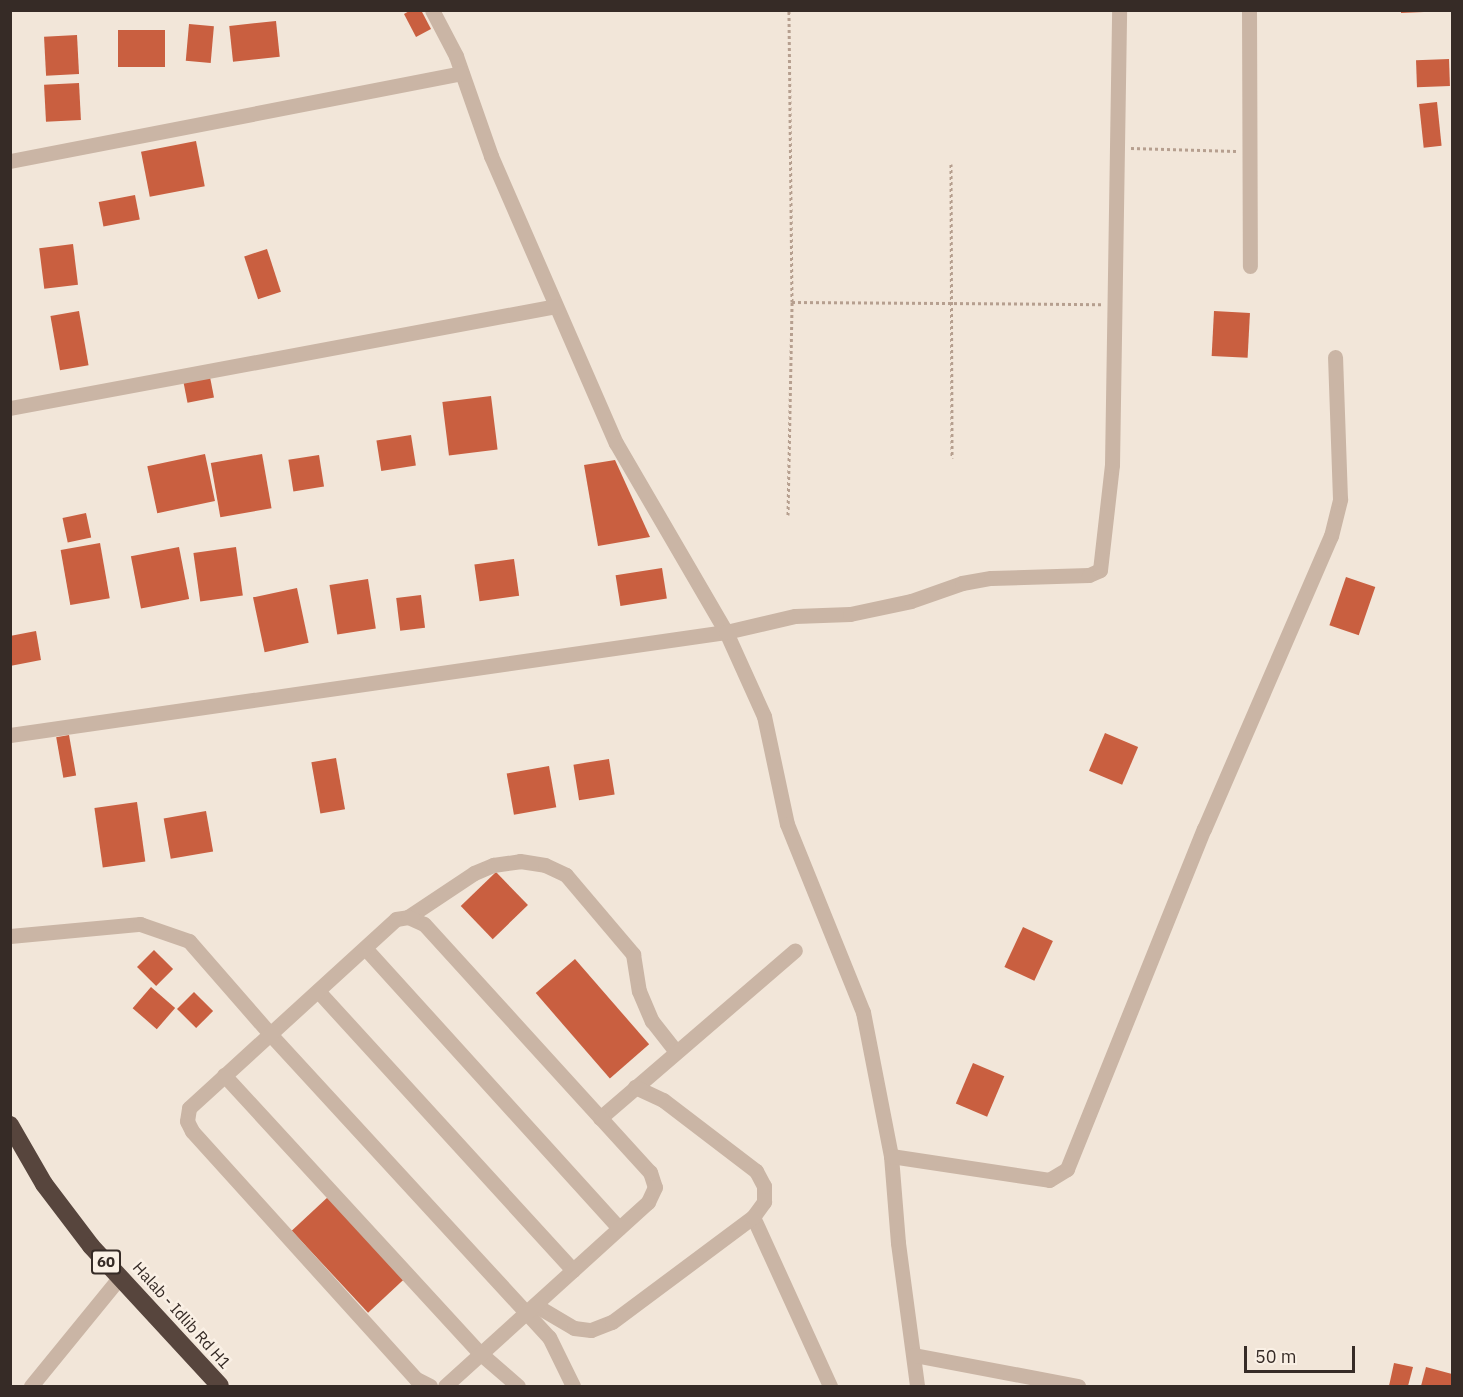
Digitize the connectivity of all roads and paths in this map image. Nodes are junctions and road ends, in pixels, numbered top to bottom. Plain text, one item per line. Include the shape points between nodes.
1 (432, 10) edge
2 (789, 10) edge
3 (1119, 10) edge
4 (1250, 10) edge
5 (462, 73) junction
6 (1116, 147) junction
7 (1250, 151) junction
8 (10, 161) edge
9 (951, 164) dead end
10 (1250, 266) dead end
11 (1116, 297) junction
12 (792, 302) junction
13 (951, 303) junction
14 (556, 306) junction
15 (1335, 357) dead end
16 (10, 408) edge
17 (952, 458) dead end
18 (788, 515) dead end
19 (726, 632) junction
20 (10, 735) edge
21 (408, 917) junction
22 (10, 936) edge
23 (365, 948) junction
24 (795, 950) dead end
25 (318, 991) junction
26 (270, 1034) junction
27 (676, 1052) junction
28 (224, 1075) junction
29 (635, 1087) junction
30 (600, 1118) junction
31 (10, 1125) edge
32 (891, 1156) junction
33 (753, 1217) junction
34 (620, 1228) junction
35 (573, 1270) junction
36 (120, 1277) junction
37 (530, 1309) junction
38 (481, 1354) junction
39 (914, 1355) junction
40 (31, 1386) edge
41 (220, 1386) edge
42 (430, 1386) edge
43 (445, 1386) edge
44 (518, 1386) edge
45 (573, 1386) edge
46 (830, 1386) edge
47 (917, 1386) edge
48 (1078, 1386) edge

1 - 5 street
2 - 12 path
3 - 6 street
4 - 7 street
5 - 8 street
5 - 14 street via 491,156
6 - 7 path
6 - 11 street
7 - 10 street
9 - 13 path
11 - 13 path via 1096,306
11 - 19 street via 1112,465 1100,570 1089,576 991,578 962,583 911,602 850,614 795,616
12 - 13 path
12 - 18 path
13 - 17 path
14 - 16 street
14 - 19 street via 616,443
15 - 32 street via 1340,499 1331,536 1204,829 1067,1169 1049,1180
19 - 20 street
19 - 32 street via 764,716 787,824 863,1012
21 - 23 street via 396,919
21 - 27 street via 474,873 493,866 520,861 545,865 566,875 633,954 639,991 651,1021
21 - 30 street via 424,924
22 - 26 street via 130,925 164,930 189,940
23 - 25 street
23 - 34 street
24 - 27 street
25 - 26 street
25 - 35 street
26 - 28 street
26 - 37 street
27 - 29 street
28 - 38 street
28 - 42 street via 189,1108 189,1126 416,1379
29 - 30 street
29 - 33 street via 663,1100 756,1171 764,1186 764,1202
30 - 34 street via 650,1172 655,1187 648,1202
31 - 36 highway, Halab - Idlib Rd H1 / 60 via 44,1185
32 - 39 street via 897,1244
33 - 37 street via 612,1322 591,1330 574,1328
33 - 46 street
34 - 35 street
35 - 37 street
36 - 40 street
36 - 41 highway, Halab - Idlib Rd H1 / 60
37 - 38 street
37 - 45 street
38 - 43 street
38 - 44 street
39 - 47 street
39 - 48 street

